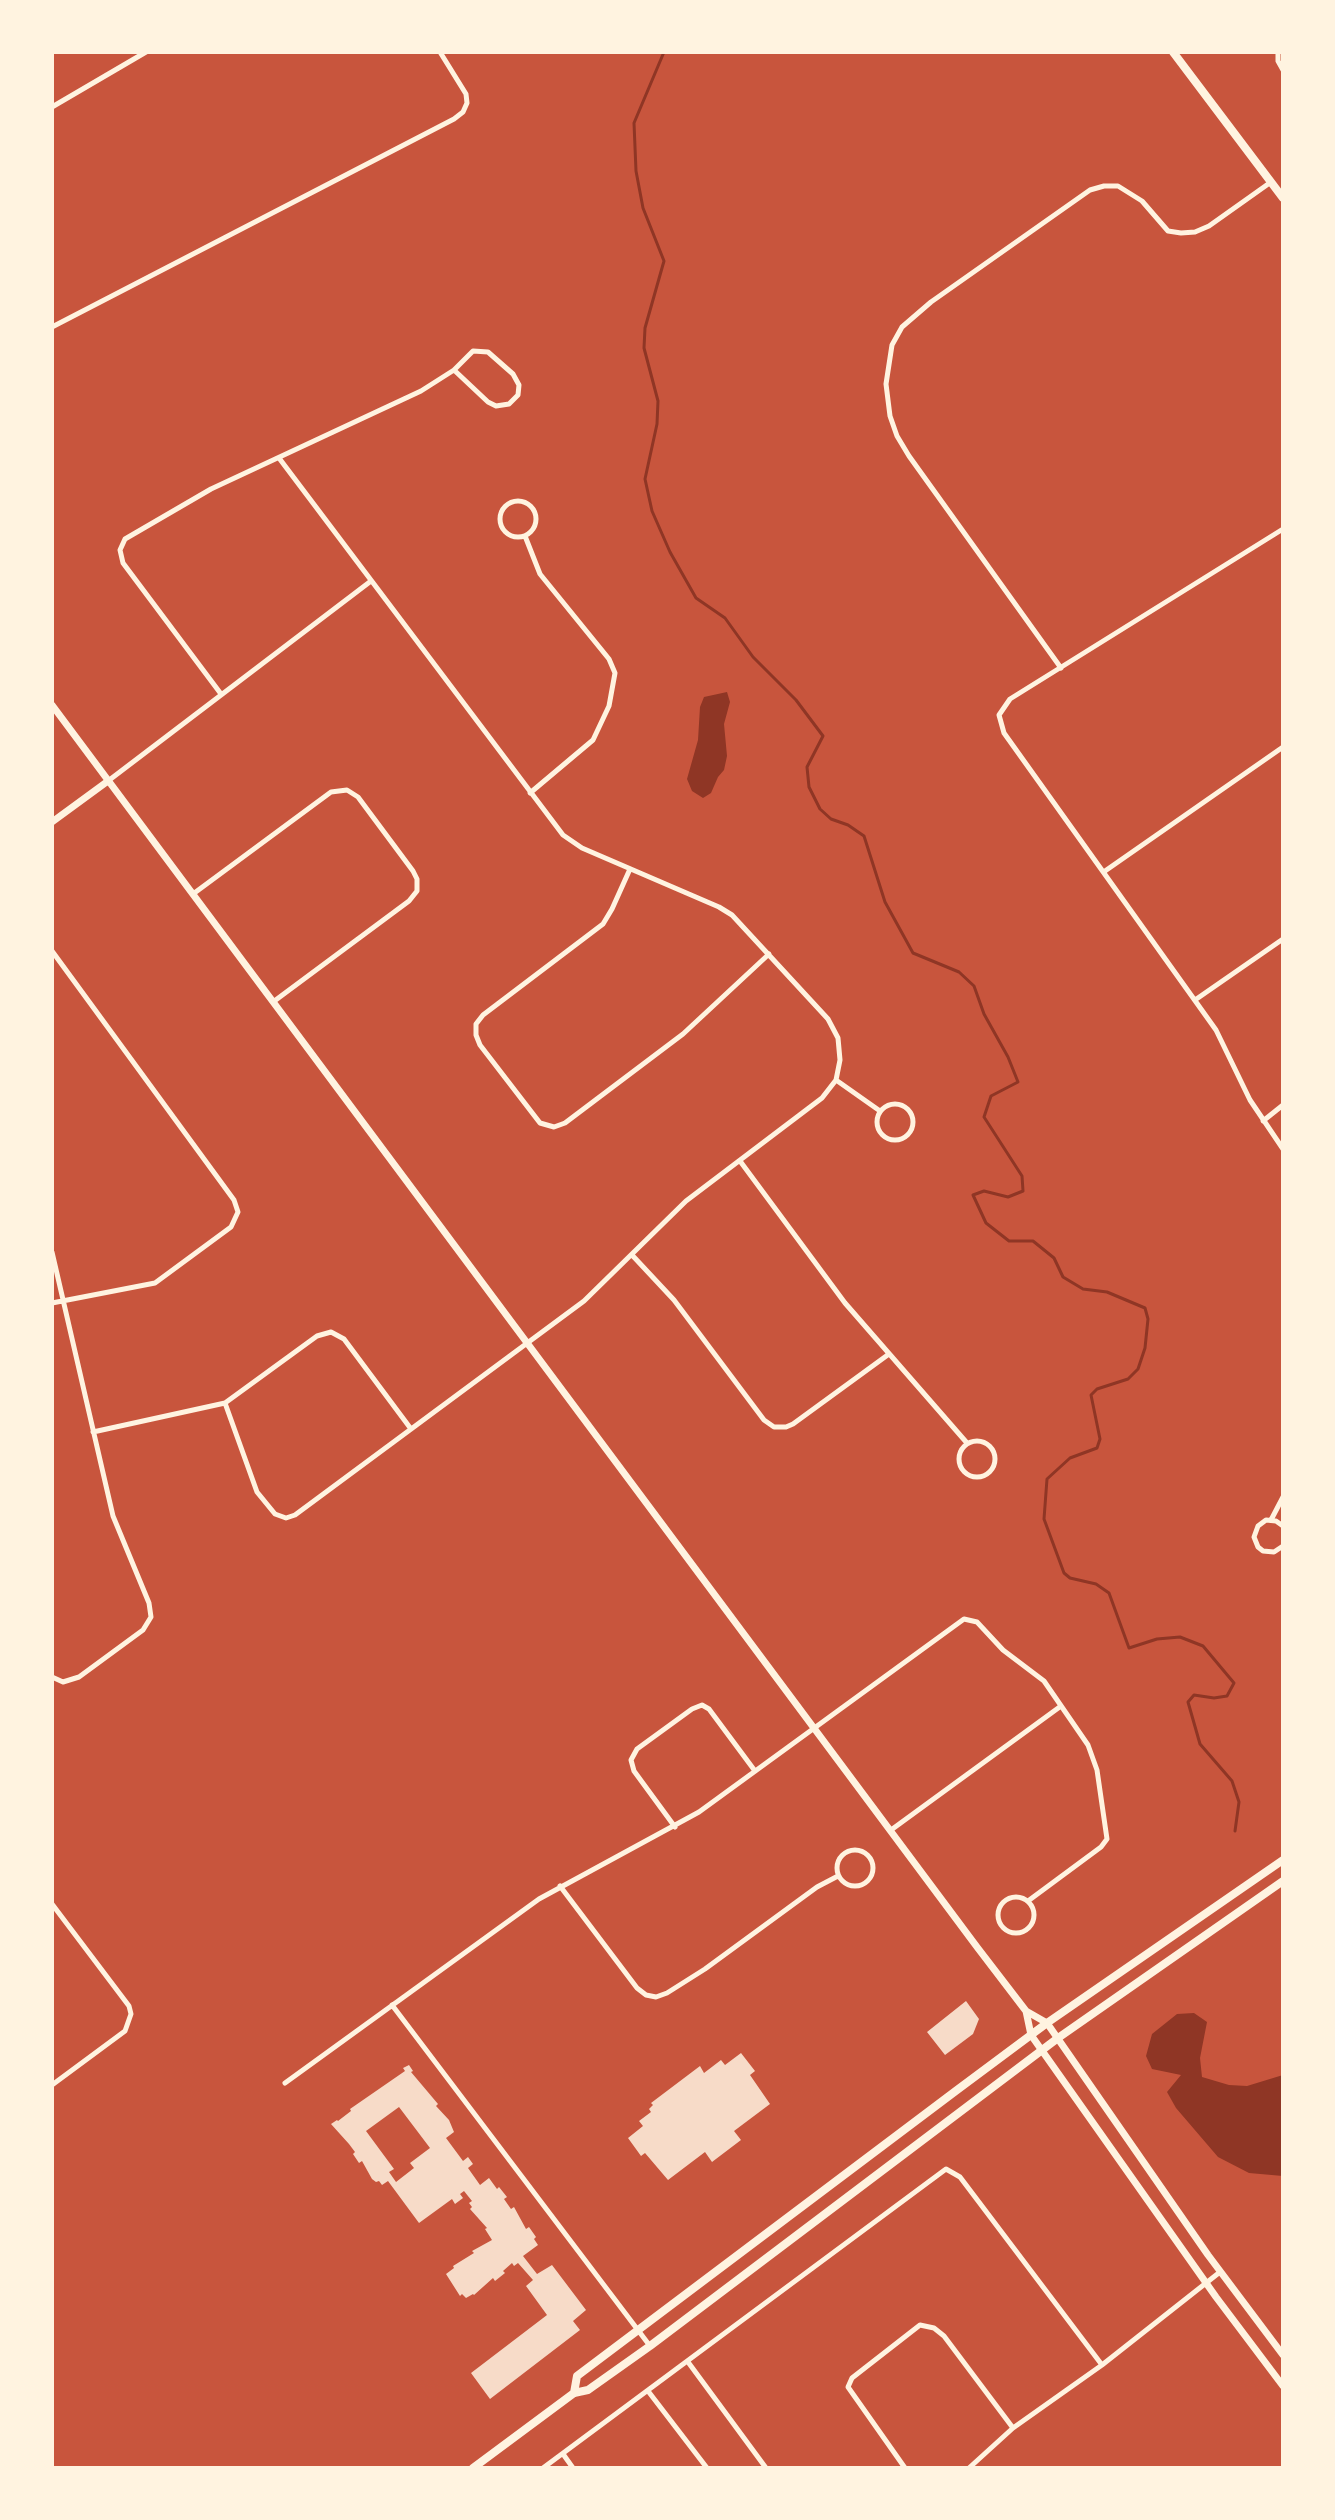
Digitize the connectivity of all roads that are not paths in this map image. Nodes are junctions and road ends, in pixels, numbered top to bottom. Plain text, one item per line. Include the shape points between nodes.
1 (146, 52) edge
2 (440, 52) edge
3 (1173, 52) edge
4 (1278, 52) edge
5 (1283, 70) edge
6 (52, 107) edge
7 (1271, 182) junction
8 (1283, 198) edge
9 (52, 327) edge
10 (454, 370) junction
11 (279, 458) junction
12 (1283, 529) edge
13 (525, 536) junction
14 (371, 581) junction
15 (1061, 668) junction
16 (221, 694) junction
17 (52, 705) edge
18 (1283, 747) edge
19 (108, 781) junction
20 (530, 793) junction
21 (52, 822) edge
22 (630, 869) junction
23 (1105, 871) junction
24 (193, 894) junction
25 (1283, 939) edge
26 (52, 951) edge
27 (769, 954) junction
28 (1195, 1000) junction
29 (273, 1002) junction
30 (836, 1080) junction
31 (1283, 1105) edge
32 (880, 1111) junction
33 (1263, 1121) junction
34 (1283, 1149) edge
35 (740, 1161) junction
36 (52, 1252) edge
37 (632, 1255) junction
38 (63, 1301) junction
39 (52, 1303) edge
40 (528, 1343) junction
41 (889, 1354) junction
42 (225, 1403) junction
43 (411, 1429) junction
44 (93, 1432) junction
45 (967, 1443) junction
46 (1283, 1497) edge
47 (1271, 1520) junction
48 (1283, 1526) edge
49 (1283, 1546) edge
50 (52, 1677) edge
51 (1061, 1706) junction
52 (814, 1726) junction
53 (755, 1771) junction
54 (675, 1827) junction
55 (891, 1830) junction
56 (1283, 1860) edge
57 (838, 1876) junction
58 (1283, 1881) edge
59 (560, 1886) junction
60 (1028, 1901) junction
61 (52, 1904) edge
62 (392, 2005) junction
63 (1026, 2011) junction
64 (1047, 2023) junction
65 (1031, 2035) junction
66 (1058, 2038) junction
67 (1043, 2050) junction
68 (285, 2083) dead end
69 (52, 2085) edge
70 (1155, 2176) junction
71 (1140, 2188) junction
72 (1220, 2272) junction
73 (1206, 2283) junction
74 (637, 2330) junction
75 (1265, 2332) junction
76 (1251, 2342) junction
77 (650, 2346) junction
78 (1283, 2355) edge
79 (688, 2362) junction
80 (1102, 2365) junction
81 (1283, 2386) edge
82 (648, 2391) junction
83 (574, 2393) junction
84 (1013, 2428) junction
85 (563, 2454) junction
86 (473, 2468) edge
87 (543, 2468) edge
88 (573, 2468) edge
89 (707, 2468) edge
90 (766, 2468) edge
91 (905, 2468) edge
92 (969, 2468) edge

1 - 6 street
2 - 9 street via 466,94 463,112 454,119
3 - 7 main road
4 - 5 street
7 - 8 main road
7 - 15 street via 1209,226 1181,233 1168,231 1142,201 1118,186 1090,190 931,302 902,327 892,345 886,384 897,436
10 - 10 street via 496,406 509,404 518,395 515,377 488,352 473,351
10 - 11 street
11 - 14 street
11 - 16 street via 211,489 125,539 120,550 125,567
12 - 15 street
13 - 13 street via 534,527 534,510 520,501 509,504 500,518 503,529
13 - 20 street via 540,574 615,673 606,716 593,740
14 - 16 street
14 - 20 street
15 - 23 street via 1010,699 999,715 1004,733
16 - 19 street
17 - 19 street
18 - 23 street
19 - 21 street
19 - 24 street
20 - 22 street via 571,842
22 - 27 street via 723,910
22 - 27 street via 603,924 476,1024 480,1045 540,1123 565,1123 683,1034
23 - 28 street
24 - 29 street
24 - 29 street via 331,792 344,789 358,797 415,875 417,891
25 - 28 street
26 - 38 street via 238,1212 231,1227 161,1280
27 - 30 street via 832,1026 840,1051
28 - 33 street
29 - 40 street
30 - 32 street
30 - 35 street via 818,1102
31 - 33 street
32 - 32 street via 890,1105 906,1108 913,1123 909,1134 886,1139 876,1123
33 - 34 street
35 - 37 street via 686,1201
35 - 41 street
36 - 38 street
37 - 40 street via 584,1301
37 - 41 street via 774,1427 800,1420
38 - 39 street
38 - 44 street
40 - 43 street
40 - 52 street
41 - 45 street
42 - 43 street via 317,1336 331,1332 344,1339
42 - 43 street via 253,1485 282,1518 300,1512
42 - 44 street
44 - 50 street via 115,1525 151,1617 143,1630 79,1677 63,1682
45 - 45 street via 984,1442 992,1449 995,1460 987,1474 976,1477 961,1469 960,1452
46 - 47 street
47 - 48 street
47 - 49 street via 1258,1526 1255,1542 1268,1552
51 - 52 street via 1044,1681 968,1619
51 - 55 street
51 - 60 street via 1094,1758 1108,1835 1101,1847
52 - 53 street
52 - 55 street
53 - 54 street
53 - 54 street via 709,1709 692,1709 637,1749 631,1760
54 - 59 street
55 - 63 street
56 - 64 main road
57 - 57 street via 837,1864 848,1851 865,1853 873,1862 871,1878 862,1885 846,1884
57 - 59 street via 656,1997 637,1988
58 - 66 main road
59 - 62 street
60 - 60 street via 1034,1917 1029,1928 1006,1931 997,1916 1001,1904 1017,1897
61 - 69 street via 131,2014 125,2031
62 - 68 street
62 - 74 street
63 - 64 street
63 - 65 street
64 - 65 main road
64 - 66 street
65 - 67 street
65 - 74 main road
66 - 67 main road
66 - 70 street
67 - 71 street
67 - 77 main road
70 - 71 street
70 - 72 street
71 - 73 street
72 - 73 street
72 - 75 street
73 - 76 street
73 - 80 street
74 - 77 street
74 - 83 main road via 577,2376
75 - 76 street
75 - 78 street
76 - 81 street
77 - 83 main road via 588,2390
79 - 80 street via 946,2169 960,2177
79 - 82 street
79 - 90 street
80 - 84 street
82 - 85 street
82 - 89 street
83 - 86 main road
84 - 91 street via 944,2336 920,2325 852,2378 848,2387
84 - 92 street
85 - 87 street
85 - 88 street

